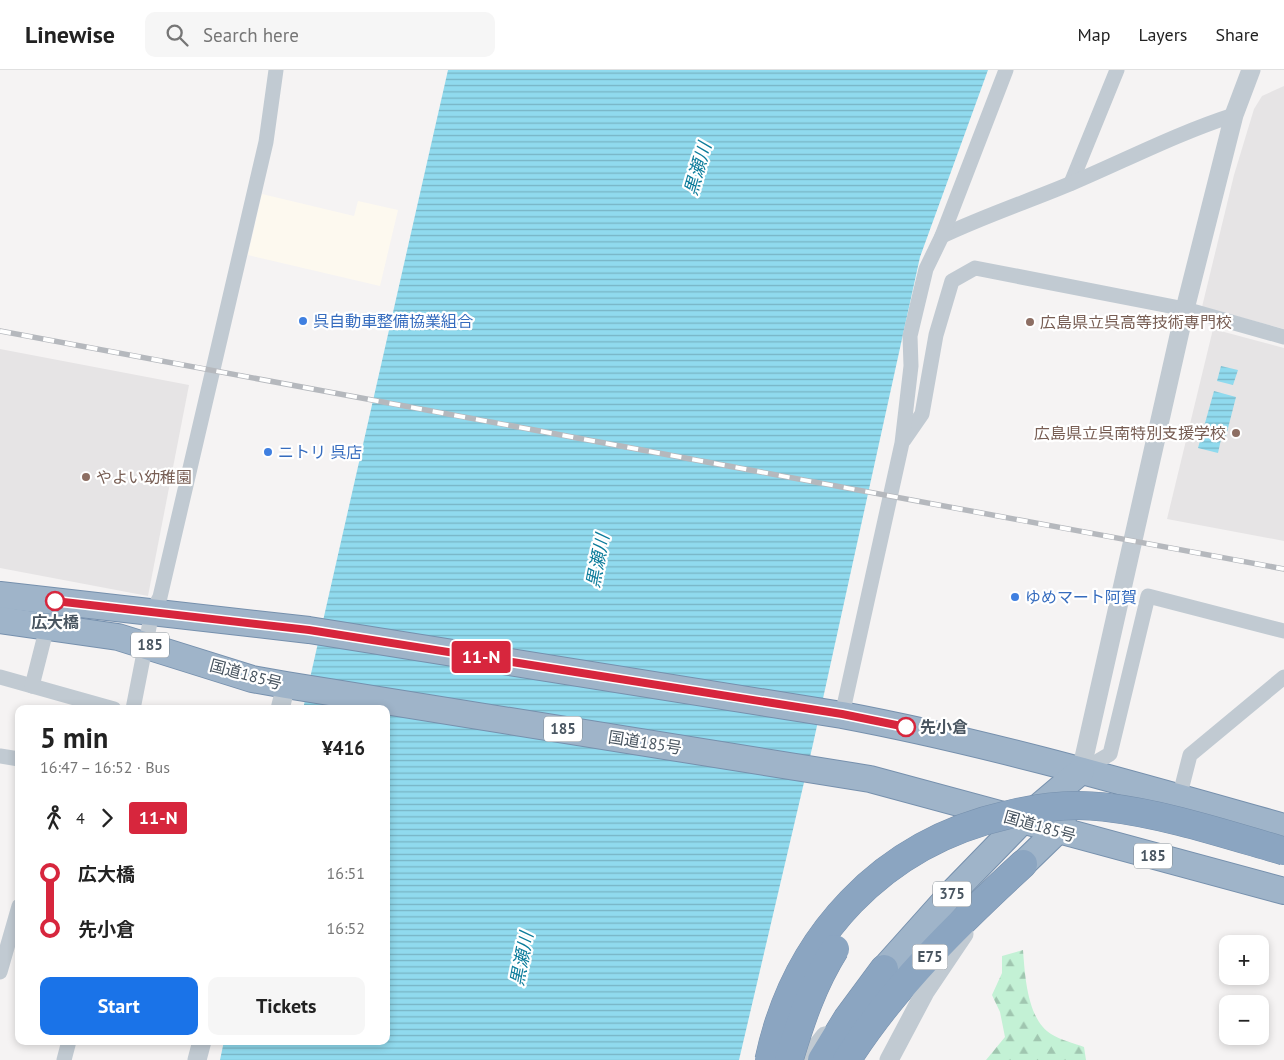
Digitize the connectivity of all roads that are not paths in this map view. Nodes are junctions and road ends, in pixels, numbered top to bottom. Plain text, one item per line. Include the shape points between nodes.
1 (276, 70) edge
2 (1006, 70) edge
3 (1118, 70) edge
4 (1251, 70) edge
5 (1234, 115) junction
6 (1071, 183) junction
7 (942, 236) junction
8 (1185, 309) junction
9 (1284, 336) edge
10 (902, 443) junction
11 (0, 595) edge
12 (152, 612) junction
13 (0, 620) edge
14 (47, 627) junction
15 (1284, 631) edge
16 (148, 644) junction
17 (0, 677) edge
18 (1284, 677) edge
19 (32, 686) junction
20 (287, 694) edge
21 (100, 705) edge
22 (134, 705) edge
23 (365, 705) edge
24 (390, 709) edge
25 (834, 714) junction
26 (0, 756) edge
27 (15, 758) edge
28 (1081, 770) junction
29 (1179, 798) junction
30 (1022, 821) junction
31 (1284, 827) edge
32 (1058, 831) junction
33 (1284, 851) edge
34 (1023, 864) junction
35 (1284, 866) edge
36 (1284, 891) edge
37 (15, 922) edge
38 (8, 950) edge
39 (884, 969) junction
40 (0, 972) edge
41 (68, 1045) edge
42 (201, 1045) edge
43 (64, 1060) edge
44 (197, 1060) edge
45 (769, 1060) edge
46 (789, 1060) edge
47 (806, 1060) edge
48 (822, 1060) edge
49 (847, 1060) edge
50 (889, 1060) edge

1 - 12 street via 266,142 245,236 160,597
2 - 7 street
3 - 6 street
4 - 5 street
5 - 6 street via 1200,126
5 - 8 street
6 - 7 street
7 - 10 street via 926,269 910,336 912,366
8 - 9 street
8 - 10 street via 975,268 952,281 940,320 922,414
8 - 28 street
10 - 25 street
11 - 12 highway, 185
12 - 16 street
12 - 25 highway, 185 via 309,630
13 - 14 highway, 国道185号 / 185
14 - 16 highway, 国道185号 / 185
14 - 19 street
15 - 28 street via 1148,596 1110,754
16 - 20 highway, 国道185号 / 185 via 252,678
16 - 22 street
17 - 19 street
18 - 29 street via 1190,755
19 - 21 street
20 - 23 highway, 国道185号 / 185
24 - 30 highway, 国道185号 / 185 via 832,771 912,789
25 - 28 highway, 185 via 903,726
26 - 27 street
28 - 29 highway, 185
28 - 30 highway, 375
28 - 32 highway
29 - 31 highway, 185
30 - 32 highway, 国道185号 / 185
30 - 39 highway, 375
32 - 34 highway
32 - 36 highway, 国道185号 / 185
33 - 45 highway, bridge via 1166,818 1104,807 1020,811 948,834 922,846 868,883 842,910 801,968 784,1005
34 - 49 highway, E75 via 984,900 888,1001
34 - 50 street via 974,921 947,959 925,992
35 - 46 highway, bridge via 1166,834 1094,823 1023,827 962,844 905,876 879,898 836,948 819,974 802,1014
37 - 38 street
38 - 40 street
39 - 47 street
39 - 48 highway
41 - 43 street
42 - 44 street

